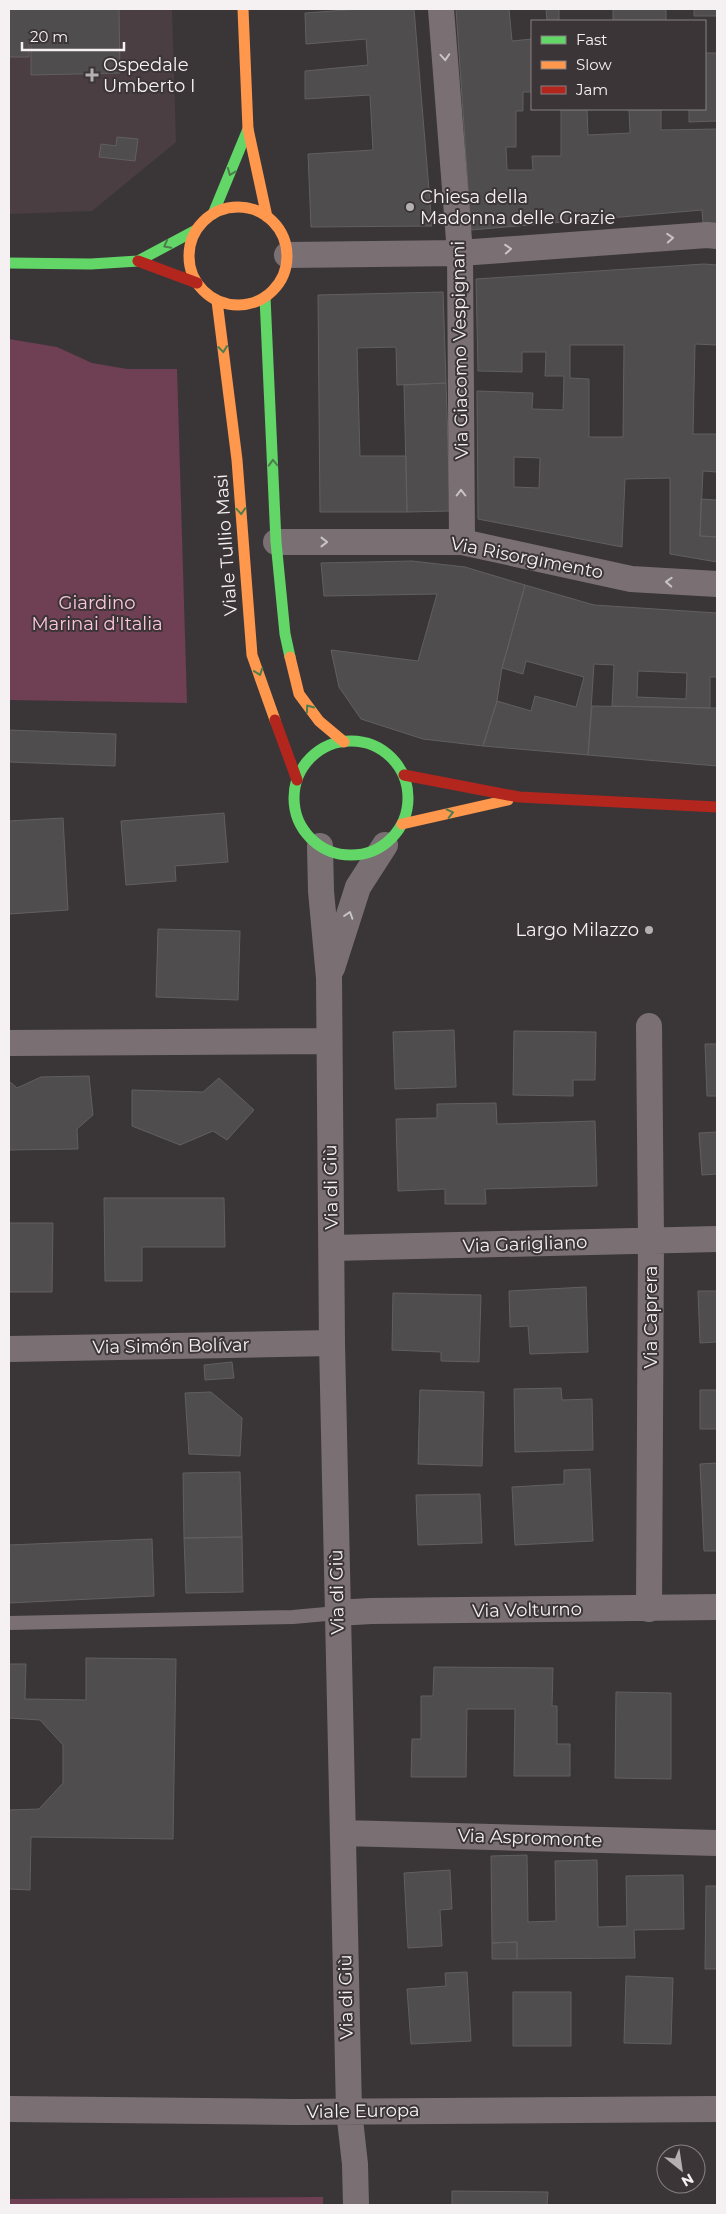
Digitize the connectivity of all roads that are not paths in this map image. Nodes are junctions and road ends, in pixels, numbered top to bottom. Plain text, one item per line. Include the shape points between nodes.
1 (244, 9) edge
2 (441, 9) edge
3 (248, 129) junction
4 (213, 214) junction
5 (267, 217) junction
6 (196, 230) junction
7 (717, 236) edge
8 (460, 253) junction
9 (287, 255) junction
10 (138, 261) junction
11 (9, 263) edge
12 (196, 283) junction
13 (265, 297) junction
14 (217, 301) junction
15 (276, 542) junction
16 (462, 542) junction
17 (717, 584) edge
18 (344, 742) junction
19 (404, 775) junction
20 (297, 780) junction
21 (519, 797) junction
22 (717, 807) edge
23 (402, 824) junction
24 (385, 845) junction
25 (320, 846) junction
26 (328, 978) junction
27 (649, 1026) dead end
28 (328, 1041) junction
29 (9, 1043) edge
30 (717, 1239) edge
31 (651, 1240) junction
32 (332, 1248) junction
33 (332, 1342) junction
34 (9, 1350) edge
35 (717, 1607) edge
36 (649, 1609) junction
37 (338, 1614) junction
38 (9, 1623) edge
39 (343, 1833) junction
40 (717, 1843) edge
41 (9, 2109) edge
42 (717, 2109) edge
43 (349, 2111) junction
44 (356, 2205) edge

1 - 3 main road
2 -> 8 street, Via Giacomo Vespignani
3 -> 4 main road
3 - 5 main road
4 - 5 main road via 240,207
4 - 6 main road
5 - 9 main road via 285,240
6 -> 10 main road
6 - 12 main road via 189,257
8 -> 7 street
8 - 9 street
16 -> 8 street, Via Giacomo Vespignani
9 - 13 main road via 285,272 278,286
10 - 11 main road
10 - 12 main road
12 - 14 main road
13 - 14 main road via 250,304 233,305
15 -> 13 main road
14 -> 20 main road, Viale Tullio Masi via 237,460 252,655
15 -> 16 street, Via Risorgimento
18 -> 15 main road via 319,721 299,694 285,634
17 -> 16 street, Via Risorgimento via 631,579
18 - 19 main road, Viale Tullio Masi via 362,742 379,748 394,760
18 - 20 main road, Viale Tullio Masi via 315,754
19 - 21 main road
19 - 23 main road, Viale Tullio Masi via 408,808
20 - 25 main road, Viale Tullio Masi via 294,798 297,817 306,833
21 - 22 main road
23 -> 21 main road
23 - 24 main road, Viale Tullio Masi
24 - 25 main road, Viale Tullio Masi via 352,855
26 -> 24 street, Via di Giù via 358,887
25 - 26 street, Via di Giù
26 - 28 street, Via di Giù
27 - 31 street, Via Caprera
28 - 29 street
28 - 32 street, Via di Giù
30 - 31 street, Via Garigliano
31 - 32 street, Via Garigliano
31 - 36 street, Via Caprera
32 - 33 street, Via di Giù
33 - 34 street, Via Simón Bolívar
33 - 37 street, Via di Giù
35 - 36 street, Via Volturno
36 - 37 street, Via Volturno
37 - 38 lane
37 - 39 street, Via di Giù
39 - 40 street, Via Aspromonte
39 - 43 street, Via di Giù
41 - 43 street, Viale Europa
42 - 43 street, Viale Europa
43 - 44 street, Via di Giù

